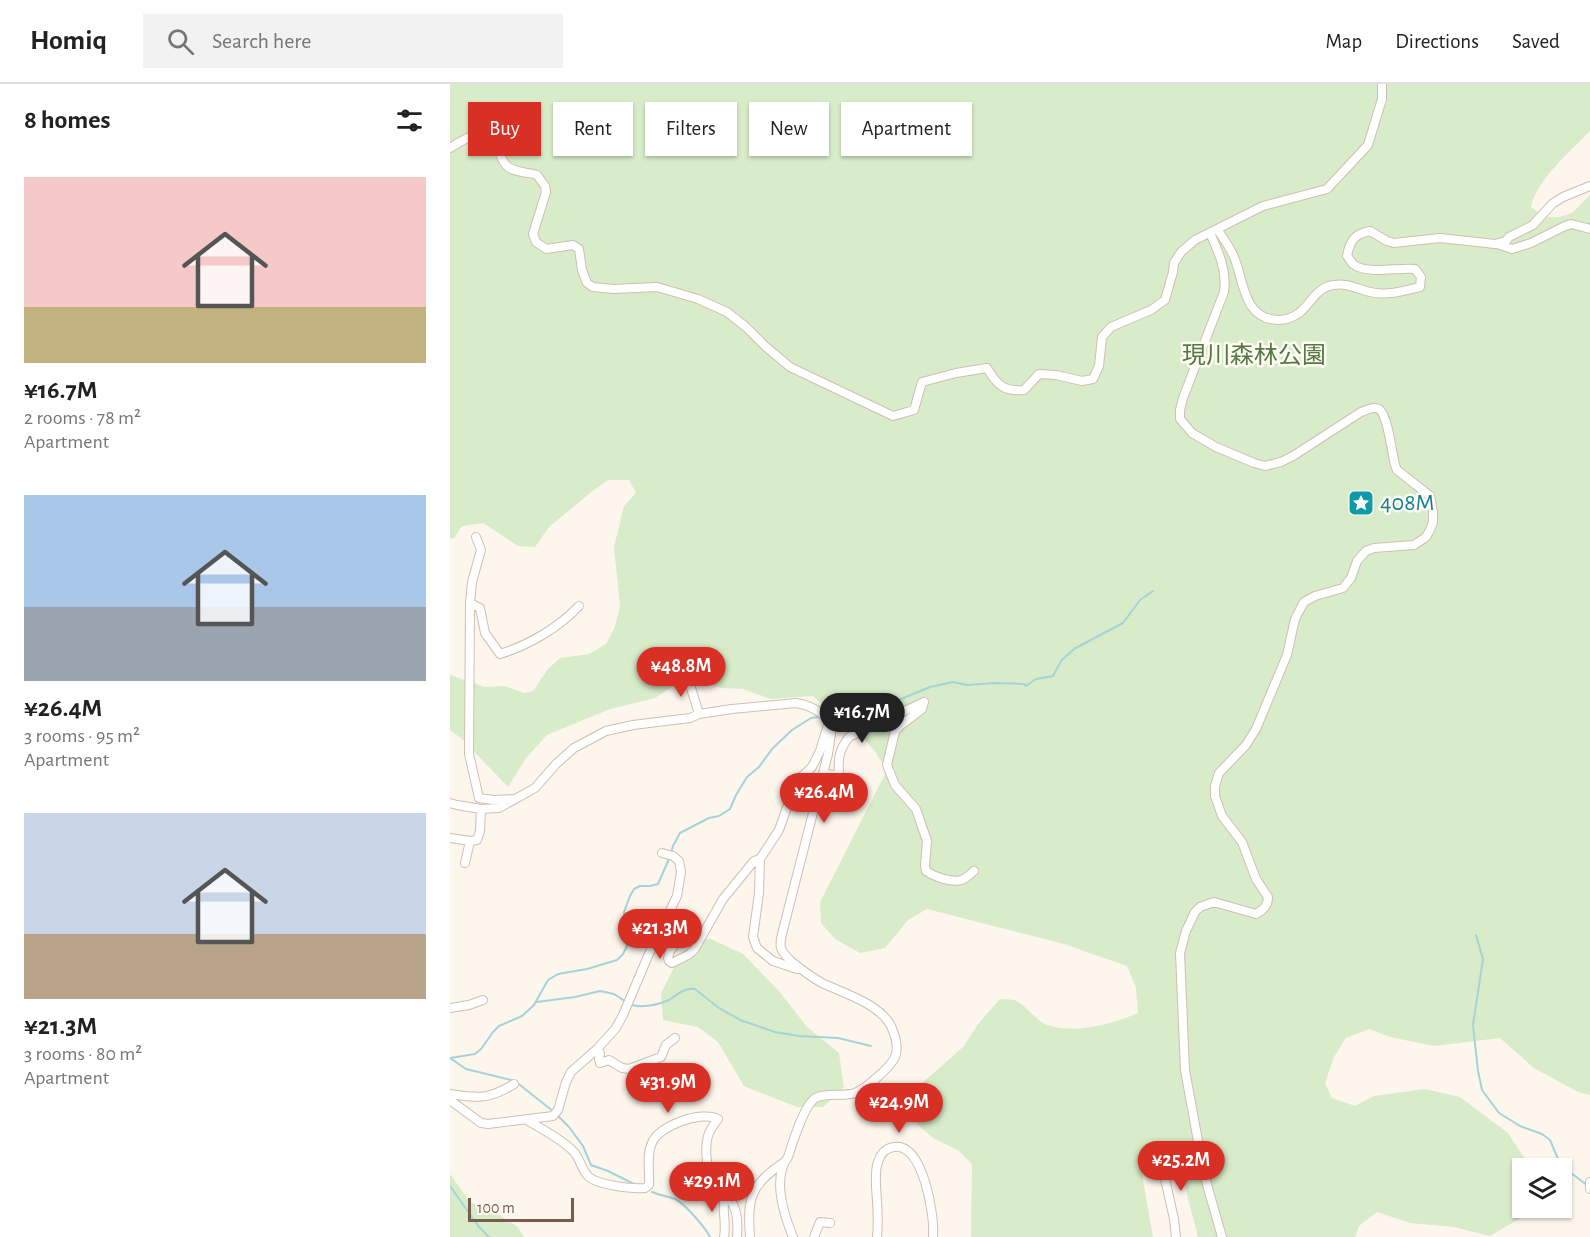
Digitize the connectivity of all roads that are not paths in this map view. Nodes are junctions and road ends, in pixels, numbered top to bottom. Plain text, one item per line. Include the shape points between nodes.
1 (1382, 84) edge
2 (450, 148) edge
3 (1590, 186) edge
4 (1590, 229) edge
5 (1214, 231) junction
6 (1495, 244) junction
7 (476, 537) dead end
8 (470, 603) junction
9 (579, 606) dead end
10 (687, 675) dead end
11 (699, 714) junction
12 (829, 720) junction
13 (823, 773) junction
14 (517, 800) junction
15 (450, 803) edge
16 (481, 809) junction
17 (450, 838) edge
18 (471, 841) junction
19 (667, 854) dead end
20 (760, 859) junction
21 (465, 862) dead end
22 (974, 871) dead end
23 (671, 909) junction
24 (803, 971) junction
25 (483, 1000) dead end
26 (450, 1008) edge
27 (675, 1038) dead end
28 (597, 1049) junction
29 (514, 1084) dead end
30 (450, 1094) edge
31 (450, 1100) edge
32 (527, 1120) junction
33 (1159, 1152) dead end
34 (783, 1163) junction
35 (1590, 1183) edge
36 (1590, 1189) edge
37 (725, 1196) junction
38 (830, 1223) dead end
39 (724, 1237) edge
40 (737, 1237) edge
41 (750, 1237) edge
42 (793, 1237) edge
43 (814, 1237) edge
44 (877, 1237) edge
45 (933, 1237) edge
46 (1176, 1237) edge
47 (1222, 1237) edge

1 - 5 street via 1382,99 1368,144 1327,189 1263,206
2 - 5 street via 472,135 483,135 492,140 506,165 537,175 546,192 533,234 536,242 546,249 573,245 579,249 582,270 593,287 657,287 698,299 727,312 790,367 893,416 914,410 922,382 956,373 987,368 994,380 1012,391 1024,390 1039,374 1082,381 1093,379 1099,366 1102,337 1111,327 1165,300 1174,262 1181,252
3 - 6 street via 1563,197 1533,225 1506,242
4 - 6 street via 1571,224 1512,249
5 - 6 street via 1234,256 1248,301 1258,314 1279,320 1288,320 1317,292 1332,285 1391,293 1420,287 1421,277 1415,269 1379,270 1354,265 1347,256 1349,245 1359,234 1370,231 1394,243 1440,238
5 - 47 street via 1223,262 1224,292 1183,398 1180,419 1192,434 1266,466 1293,456 1361,411 1378,408 1385,420 1397,470 1430,496 1433,512 1426,537 1414,545 1366,551 1343,588 1304,602 1256,729 1219,773 1215,786 1222,816 1242,843 1256,879 1268,897 1263,910 1256,914 1214,902 1200,907 1186,931 1180,953 1185,1070 1204,1174
7 - 8 street via 481,550
8 - 9 street via 480,608 485,633 500,654 540,636 566,620
8 - 14 street via 469,754 478,796
10 - 11 street
11 - 12 street via 796,703 815,708
11 - 14 street via 606,731 574,748 535,788
12 - 13 street via 831,734
12 - 20 street via 812,768 793,785 779,830
13 - 22 street via 839,774 838,757 849,737 924,702 922,710 895,731 887,765 895,785 916,809 927,840 926,872 963,880
13 - 24 street via 780,946
14 - 16 street via 500,808
15 - 16 street
16 - 18 street via 480,831 477,840
17 - 18 street
18 - 21 street
19 - 23 street via 679,861 681,872
20 - 23 street via 754,861 723,899 694,950 672,963 668,955 679,939 681,924
20 - 24 street via 753,937 757,948 772,961
23 - 28 street via 616,1028
24 - 34 street via 886,1018 897,1047 892,1062 856,1093 814,1099
25 - 26 street
27 - 28 street via 661,1057 629,1070 611,1061 600,1063
28 - 32 street via 571,1072 556,1113
29 - 30 street via 492,1096
31 - 32 street via 488,1125
32 - 37 street via 561,1140 576,1154 591,1179 645,1188 649,1149 656,1135 692,1118 713,1116 718,1119 707,1137 706,1155 715,1186
33 - 46 street
34 - 41 street via 768,1173 752,1194 748,1209
34 - 42 street via 781,1198
35 - 36 street
37 - 39 street
37 - 40 street via 734,1206
38 - 43 street via 820,1222
44 - 45 street via 877,1166 883,1153 896,1147 912,1154 919,1166 929,1197

